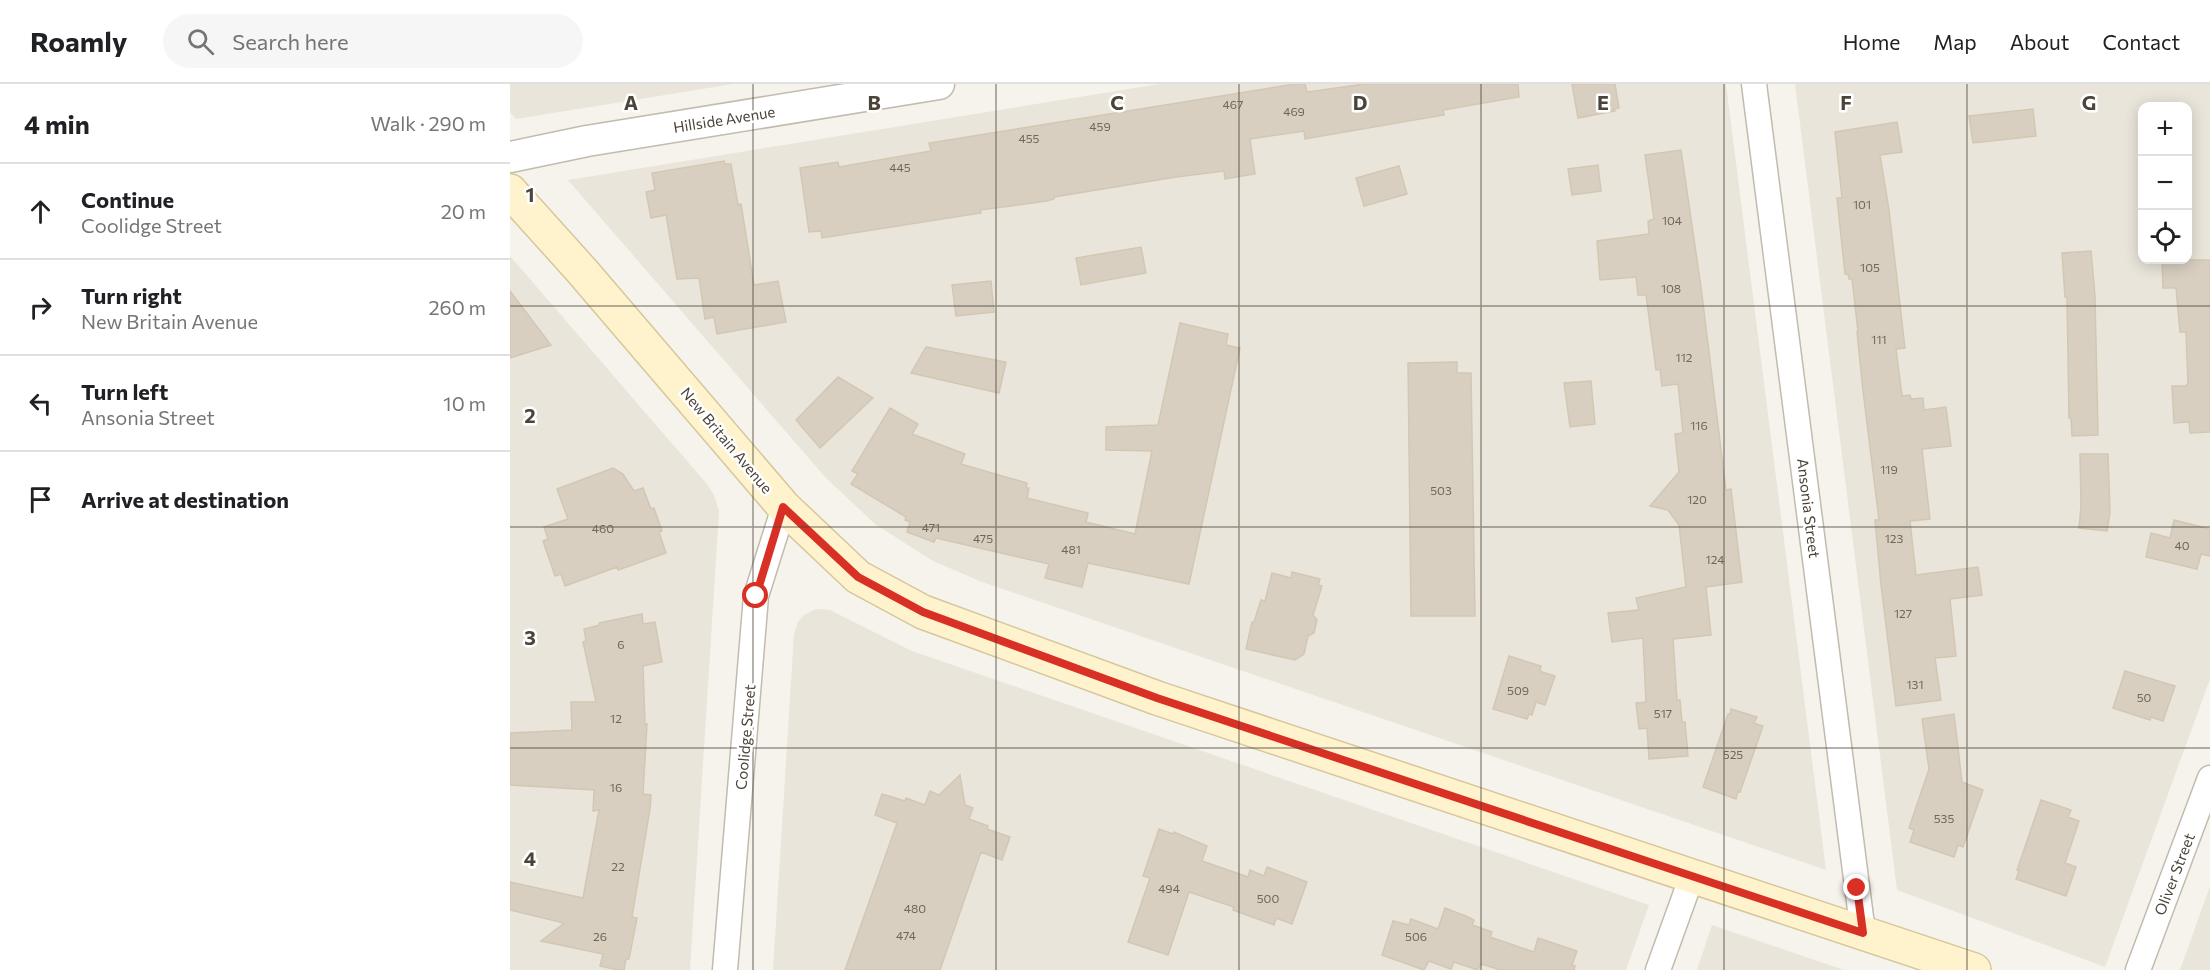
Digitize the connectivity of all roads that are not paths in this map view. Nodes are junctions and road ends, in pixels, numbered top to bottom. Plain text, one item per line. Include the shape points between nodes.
1 (939, 84) edge
2 (1754, 84) edge
3 (510, 157) edge
4 (510, 191) edge
5 (783, 507) junction
6 (2210, 778) edge
7 (1692, 876) junction
8 (1863, 933) junction
9 (725, 970) edge
10 (1658, 970) edge
11 (1974, 970) edge
12 (2138, 970) edge

1 - 3 street, Hillside Avenue
2 - 8 street, Ansonia Street
4 - 5 main road, New Britain Avenue
5 - 7 main road, New Britain Avenue via 858,577 923,612 1157,698
5 - 9 street, Coolidge Street via 756,596
6 - 12 street, Oliver Street
7 - 8 main road, New Britain Avenue
7 - 10 street
8 - 11 main road, New Britain Avenue

